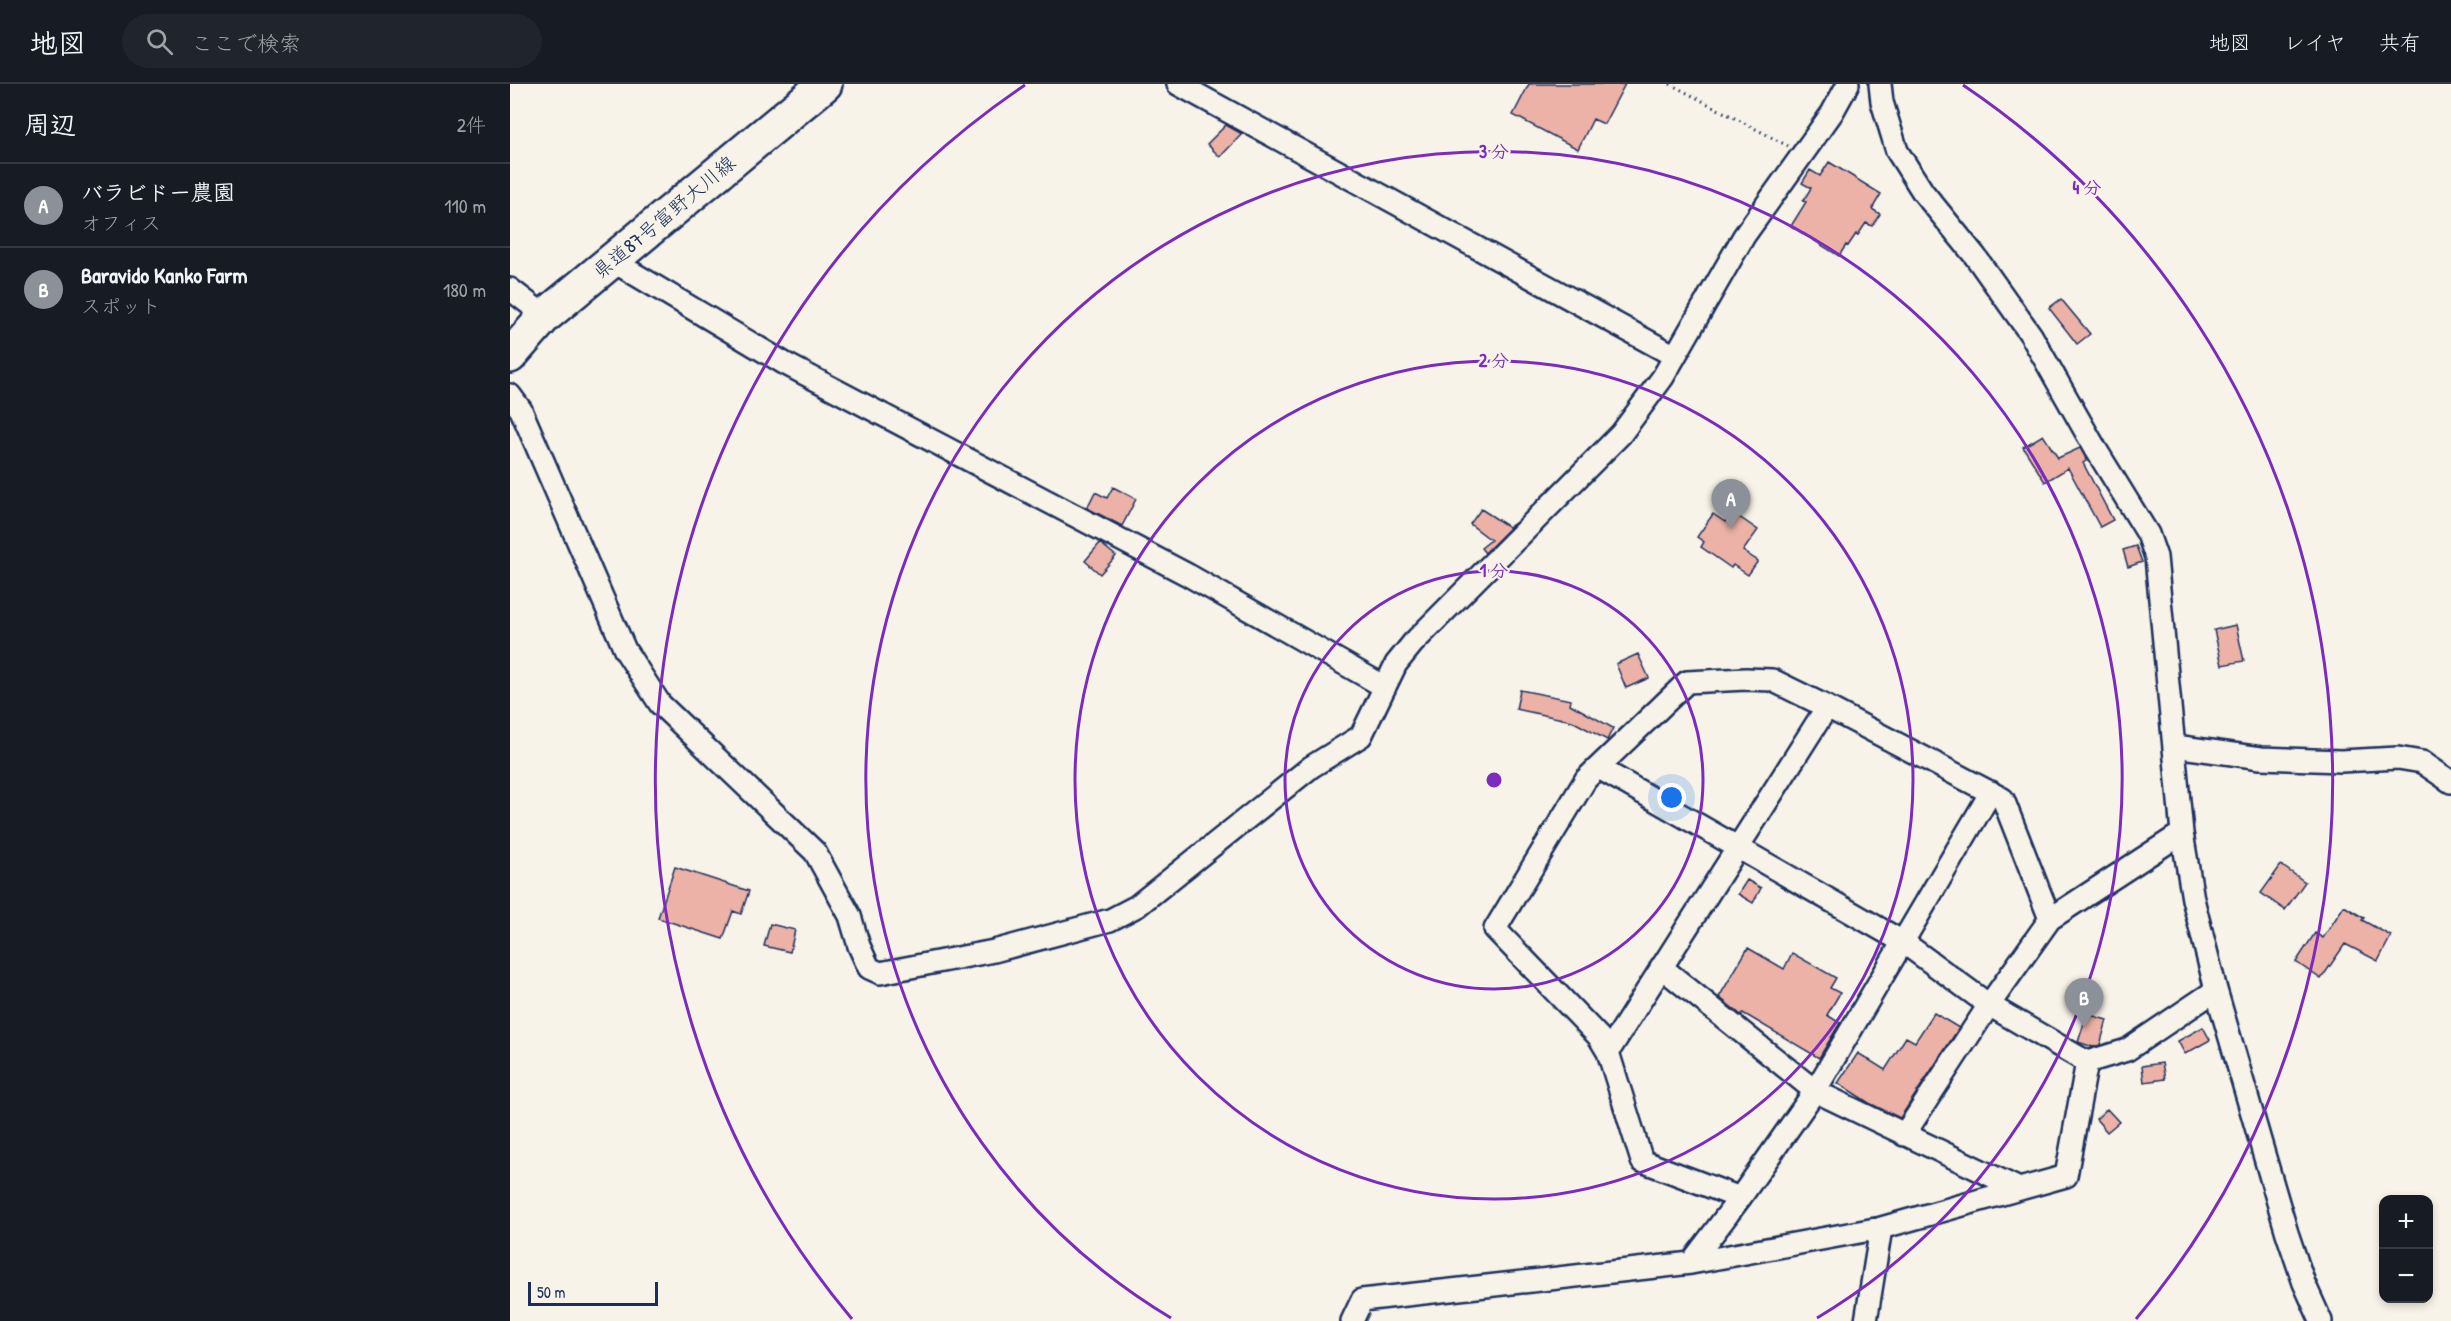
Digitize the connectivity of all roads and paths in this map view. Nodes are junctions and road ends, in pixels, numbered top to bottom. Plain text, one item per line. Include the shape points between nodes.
1 (825, 84) edge
2 (1178, 84) edge
3 (1670, 84) edge
4 (1848, 84) edge
5 (1880, 84) edge
6 (1803, 153) junction
7 (611, 260) junction
8 (510, 290) edge
9 (545, 316) junction
10 (1673, 355) junction
11 (510, 356) edge
12 (510, 395) edge
13 (1385, 687) junction
14 (1827, 707) junction
15 (2175, 746) junction
16 (1599, 768) junction
17 (2451, 782) edge
18 (1991, 792) junction
19 (2182, 833) junction
20 (1737, 849) junction
21 (2050, 919) junction
22 (1903, 942) junction
23 (1661, 967) junction
24 (2216, 990) junction
25 (1989, 1005) junction
26 (1608, 1052) junction
27 (2087, 1062) junction
28 (1815, 1090) junction
29 (1905, 1135) junction
30 (2019, 1189) junction
31 (1740, 1198) junction
32 (1881, 1228) junction
33 (1691, 1263) junction
34 (1352, 1321) edge
35 (1866, 1321) edge
36 (2321, 1321) edge

1 - 7 main road, 県道87号富野大川線
2 - 10 street
3 - 6 path
4 - 6 street
5 - 15 street via 1897,151 1923,192 2031,335 2148,534 2156,557
6 - 10 street via 1744,236
7 - 9 main road, 県道87号富野大川線
7 - 13 street via 784,363 1188,575
8 - 9 street
9 - 11 main road, 県道87号富野大川線
10 - 13 street via 1663,377 1621,434 1413,643 1396,664
12 - 13 street via 521,410 625,650 660,704 814,852 850,916 869,968 880,973 994,951 1110,920 1137,906 1311,767 1362,736
14 - 16 street via 1772,680 1687,682
14 - 18 street
14 - 20 street
15 - 17 street via 2261,758 2398,758 2422,762
15 - 19 street
16 - 20 street
16 - 26 street via 1586,779 1495,929 1599,1037
18 - 21 street via 2003,799
18 - 22 street
19 - 21 street
19 - 24 street via 2193,899
20 - 22 street
20 - 23 street
21 - 25 street
22 - 25 street
22 - 28 street
23 - 26 street
23 - 28 street
24 - 27 street via 2127,1050
24 - 36 street via 2287,1233
25 - 27 street
25 - 29 street
26 - 31 street via 1642,1161
27 - 30 street via 2066,1176
28 - 29 street
28 - 31 street
29 - 30 street
30 - 32 street
31 - 33 street
32 - 33 street
32 - 35 street
33 - 34 street via 1362,1300

